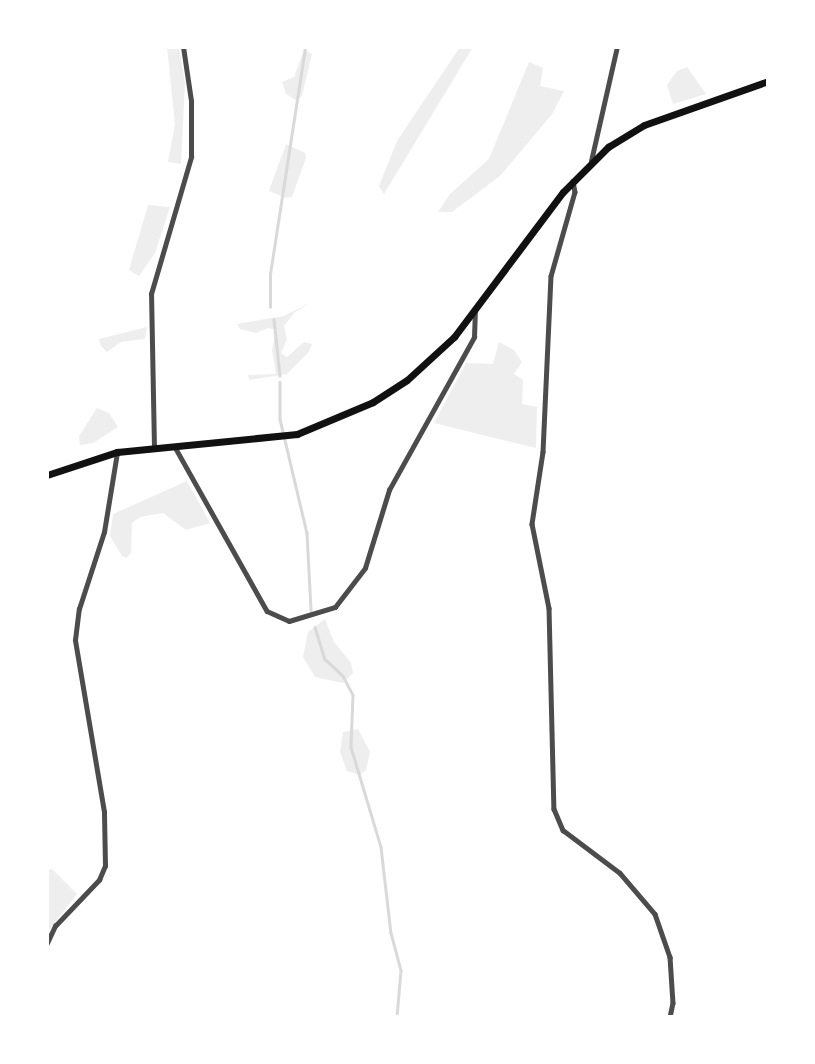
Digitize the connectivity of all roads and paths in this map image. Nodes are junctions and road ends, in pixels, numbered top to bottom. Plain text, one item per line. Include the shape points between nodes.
1 (183, 47) edge
2 (617, 47) edge
3 (768, 81) edge
4 (591, 161) junction
5 (573, 181) junction
6 (475, 310) junction
7 (174, 446) junction
8 (154, 448) junction
9 (117, 452) junction
10 (48, 473) edge
11 (47, 943) edge
12 (670, 1017) edge

1 - 8 street via 191,101 191,157 151,295 156,349
2 - 4 street
3 - 4 main road via 644,125
4 - 5 main road
5 - 6 main road
5 - 12 street via 575,191 551,276 543,452 532,524 549,608 554,809 563,830 620,873 655,914 670,957
6 - 7 main road via 438,353 384,395 336,421 257,441
6 - 7 street via 474,337 435,414 400,468 365,568 335,607 289,621 267,611
7 - 8 main road
8 - 9 main road
9 - 10 main road
9 - 11 street via 104,532 81,599 75,640 104,812 105,866 99,880 55,926

